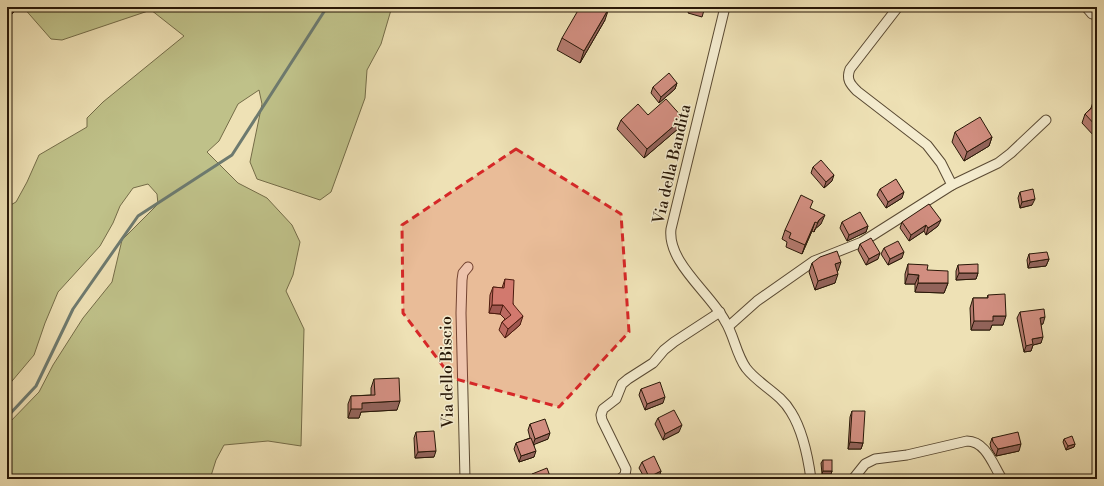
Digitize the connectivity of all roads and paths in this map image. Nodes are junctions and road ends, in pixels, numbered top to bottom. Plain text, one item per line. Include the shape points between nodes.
1 (725, 7) edge
2 (898, 7) edge
3 (1046, 120) dead end
4 (952, 185) junction
5 (468, 267) dead end
6 (720, 312) junction
7 (729, 326) junction
8 (465, 479) edge
9 (620, 479) edge
10 (811, 479) edge
11 (853, 479) edge
12 (1002, 479) edge

1 - 6 street, Via della Bandita via 670,235 672,246 682,264
2 - 4 street via 850,69 848,80 857,91 931,149
3 - 4 street via 998,163
4 - 7 street via 862,242 814,261 757,301
5 - 8 street, Via dello Biscio via 463,273 462,280 461,318
6 - 7 street, Via della Bandita
6 - 9 street via 674,342 653,363 628,378 622,384 616,399 603,409 602,420 626,469 625,475
7 - 10 street, Via della Bandita via 746,368 781,399 796,420
11 - 12 street via 865,464 875,459 907,455 967,441 977,442 982,447

